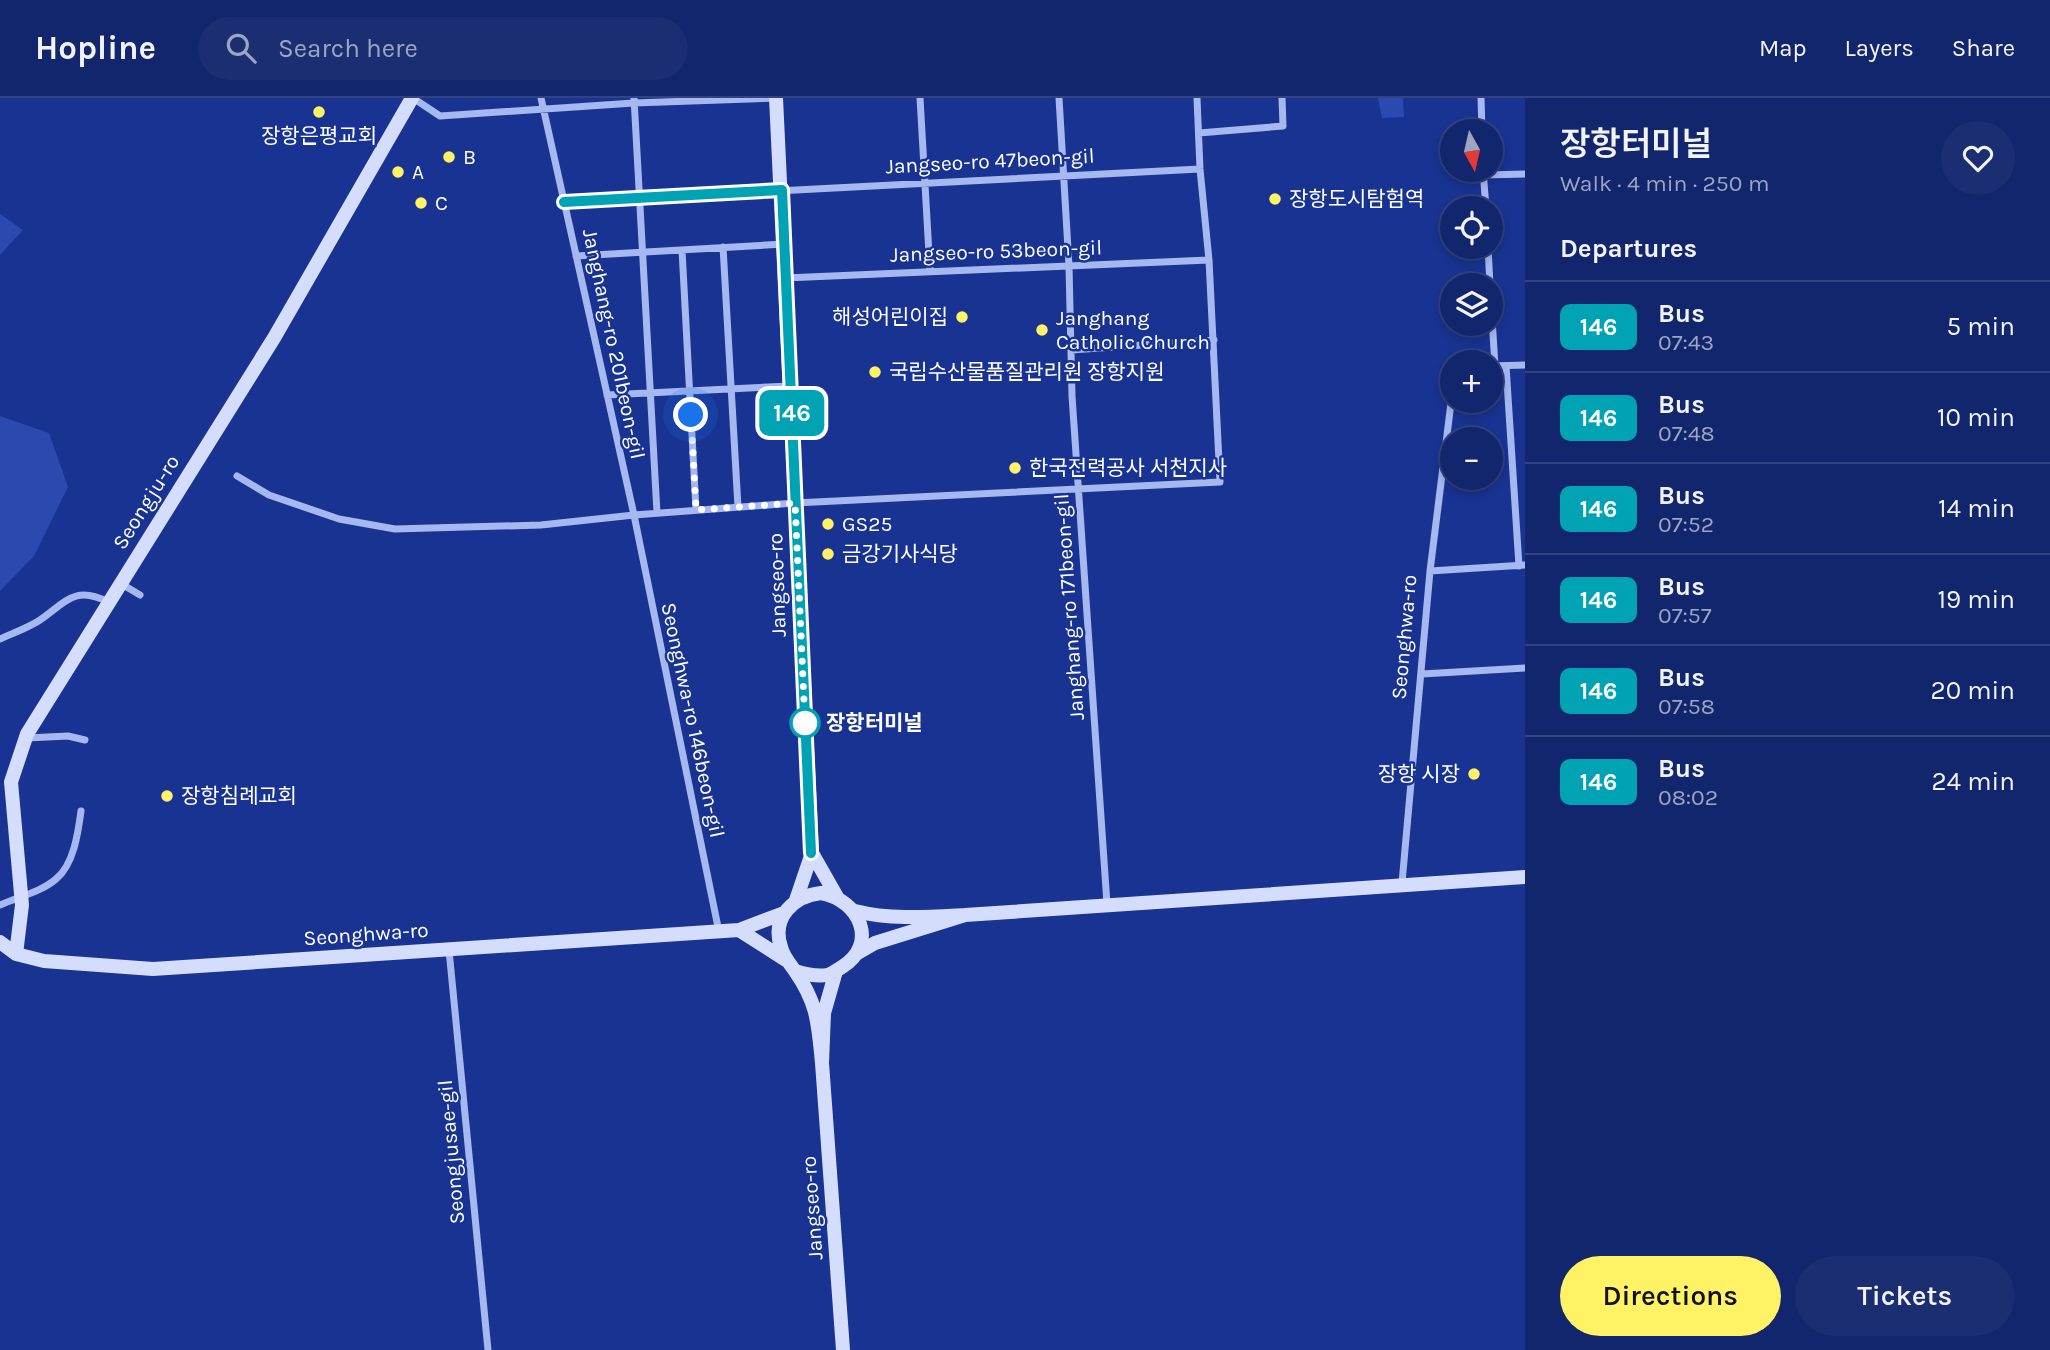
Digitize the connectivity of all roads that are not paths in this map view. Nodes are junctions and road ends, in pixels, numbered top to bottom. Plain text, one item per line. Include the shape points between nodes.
1 (412, 98) edge
2 (541, 98) edge
3 (776, 98) edge
4 (783, 98) edge
5 (920, 98) edge
6 (1059, 98) edge
7 (1197, 98) edge
8 (1282, 98) edge
9 (1481, 98) edge
10 (634, 101) edge
11 (544, 109) junction
12 (1482, 119) edge
13 (1199, 133) junction
14 (1200, 169) junction
15 (1503, 174) edge
16 (1525, 174) edge
17 (1064, 175) junction
18 (925, 182) junction
19 (782, 190) junction
20 (639, 198) junction
21 (564, 202) junction
22 (784, 244) junction
23 (723, 247) junction
24 (682, 250) junction
25 (642, 252) junction
26 (576, 256) junction
27 (1209, 260) junction
28 (1069, 266) junction
29 (930, 271) junction
30 (785, 278) junction
31 (1214, 340) junction
32 (1071, 349) junction
33 (1525, 365) edge
34 (1506, 366) joint
35 (790, 386) junction
36 (732, 388) junction
37 (690, 391) junction
38 (651, 393) junction
39 (607, 395) junction
40 (1450, 413) edge
41 (237, 476) dead end
42 (1079, 488) junction
43 (795, 503) junction
44 (738, 507) junction
45 (696, 510) junction
46 (657, 513) junction
47 (634, 515) junction
48 (1522, 566) edge
49 (1430, 571) junction
50 (120, 583) junction
51 (140, 595) dead end
52 (108, 601) junction
53 (0, 639) edge
54 (1525, 668) edge
55 (1422, 674) junction
56 (25, 739) junction
57 (85, 740) dead end
58 (81, 811) dead end
59 (811, 853) junction
60 (1525, 877) edge
61 (1402, 883) junction
62 (21, 896) junction
63 (837, 897) junction
64 (796, 900) junction
65 (1107, 904) junction
66 (0, 905) edge
67 (855, 911) junction
68 (785, 913) junction
69 (965, 915) junction
70 (739, 930) junction
71 (719, 932) junction
72 (0, 942) edge
73 (449, 950) junction
74 (16, 954) junction
75 (856, 954) junction
76 (792, 967) junction
77 (836, 971) junction
78 (822, 1063) junction
79 (488, 1350) edge
80 (843, 1350) edge

1 - 11 street via 440,116
1 - 50 street, Seongju-ro via 274,338
2 - 11 street, Janghang-ro 201beon-gil
3 - 4 street
3 - 10 street
3 - 19 street, Jangseo-ro
5 - 18 street
6 - 17 street, Janghang-ro 171beon-gil
7 - 13 street
8 - 13 street via 1283,126
9 - 12 street
10 - 11 street
10 - 20 street
11 - 21 street, Janghang-ro 201beon-gil
13 - 14 street
14 - 17 street, Jangseo-ro 47beon-gil
14 - 27 street
15 - 16 street
17 - 18 street, Jangseo-ro 47beon-gil
17 - 28 street, Janghang-ro 171beon-gil
18 - 19 street, Jangseo-ro 47beon-gil
18 - 29 street
19 - 20 street
19 - 22 street, Jangseo-ro
20 - 21 street
20 - 25 street
21 - 26 street, Janghang-ro 201beon-gil
22 - 23 street
22 - 30 street, Jangseo-ro
23 - 24 street
23 - 36 street
24 - 25 street
24 - 37 street
25 - 26 street
25 - 38 street
26 - 39 street, Janghang-ro 201beon-gil
27 - 28 street, Jangseo-ro 53beon-gil
27 - 31 street
28 - 29 street, Jangseo-ro 53beon-gil
28 - 32 street, Janghang-ro 171beon-gil
29 - 30 street, Jangseo-ro 53beon-gil
30 - 35 street, Jangseo-ro
31 - 32 street
31 - 42 street via 1220,482
32 - 42 street, Janghang-ro 171beon-gil
33 - 34 street
34 - 48 street
35 - 36 street
35 - 43 street, Jangseo-ro
36 - 37 street
36 - 44 street
37 - 38 street
37 - 45 street
38 - 39 street
38 - 46 street
39 - 47 street, Janghang-ro 201beon-gil
40 - 49 street, Seonghwa-ro
41 - 47 street via 269,495 339,520 395,528 541,525
42 - 43 street
42 - 65 street, Janghang-ro 171beon-gil
43 - 44 street
43 - 59 street, Jangseo-ro
44 - 45 street
45 - 46 street
46 - 47 street
47 - 71 street, Seonghwa-ro 146beon-gil
48 - 49 street
49 - 55 street, Seonghwa-ro
50 - 51 street
50 - 52 street, Seongju-ro
52 - 53 street via 82,594
52 - 56 street, Seongju-ro
54 - 55 street
55 - 61 street, Seonghwa-ro
56 - 57 street via 68,736
56 - 62 street, Seongju-ro via 11,782
58 - 62 street via 69,861 57,879
59 - 63 street
59 - 64 street
60 - 61 street
61 - 65 street
62 - 66 street
62 - 74 street, Seongju-ro
63 - 64 street via 821,893
63 - 67 street
64 - 68 street
65 - 69 street
67 - 69 street via 908,918
67 - 75 street via 861,936
68 - 70 street, Seonghwa-ro
68 - 76 street via 778,936
69 - 75 street via 875,943
70 - 71 street, Seonghwa-ro
70 - 76 street
71 - 73 street, Seonghwa-ro
72 - 74 street, Seonghwa-ro
73 - 74 street, Seonghwa-ro via 153,969 44,961
73 - 79 street, Seongjusae-gil
75 - 77 street
76 - 77 street via 813,975
76 - 78 street via 810,993
77 - 78 street via 824,1013
78 - 80 street, Jangseo-ro

